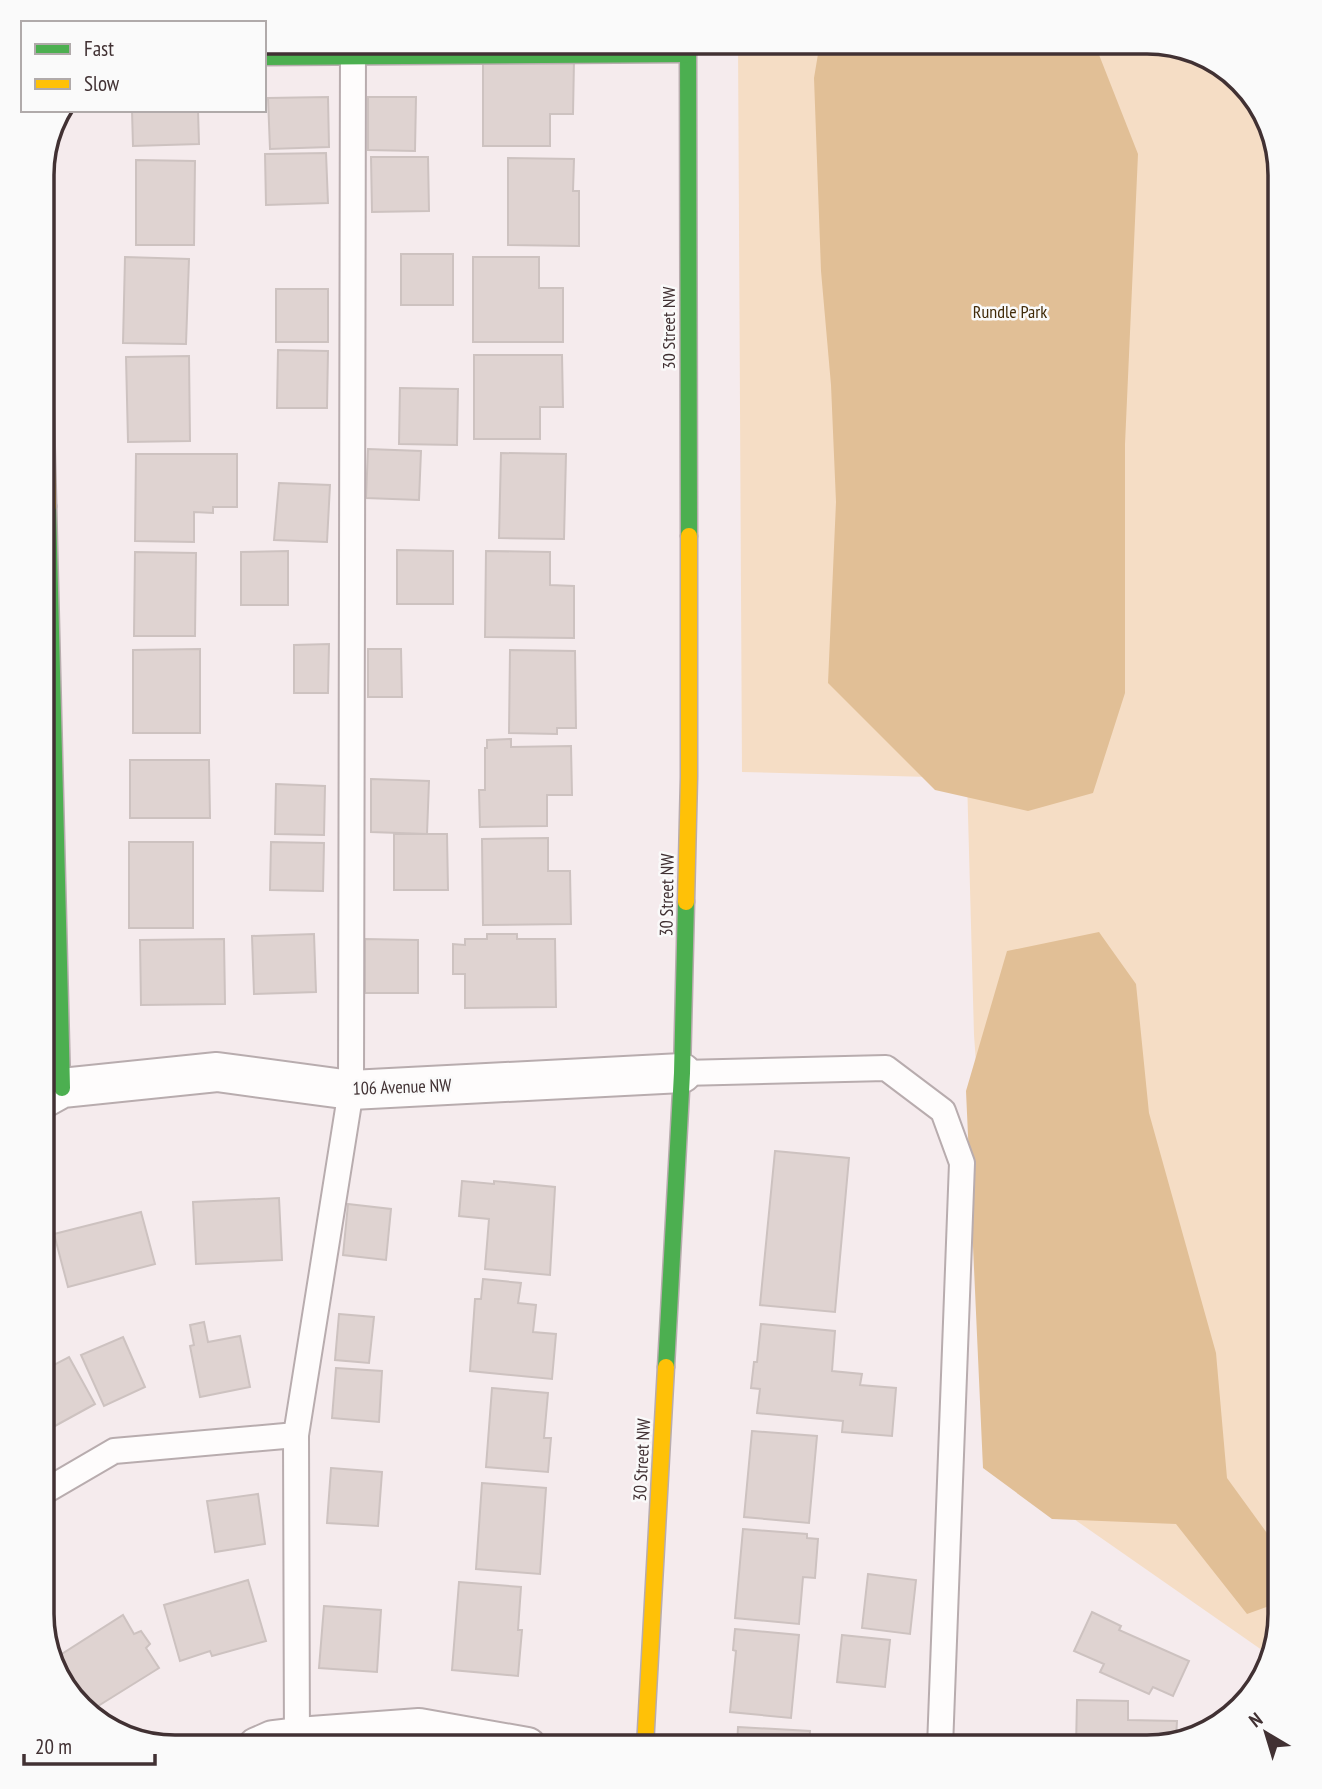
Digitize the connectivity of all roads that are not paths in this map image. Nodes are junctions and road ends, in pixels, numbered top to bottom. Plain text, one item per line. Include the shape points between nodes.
1 (296, 54) edge
2 (353, 54) edge
3 (688, 55) edge
4 (266, 57) edge
5 (682, 1073) junction
6 (351, 1090) junction
7 (54, 1093) edge
8 (296, 1435) junction
9 (54, 1486) edge
10 (298, 1735) edge
11 (358, 1735) edge
12 (459, 1735) edge
13 (646, 1735) edge
14 (940, 1735) edge

1 - 4 street
2 - 6 lane
3 - 5 street, 30 Street NW via 689,777
5 - 6 street, 106 Avenue NW
5 - 13 street, 30 Street NW
5 - 14 lane via 886,1068 943,1111 962,1163
6 - 7 street, 106 Avenue NW via 217,1072
6 - 8 lane
8 - 9 lane via 114,1451
8 - 10 lane
11 - 12 street via 419,1728

